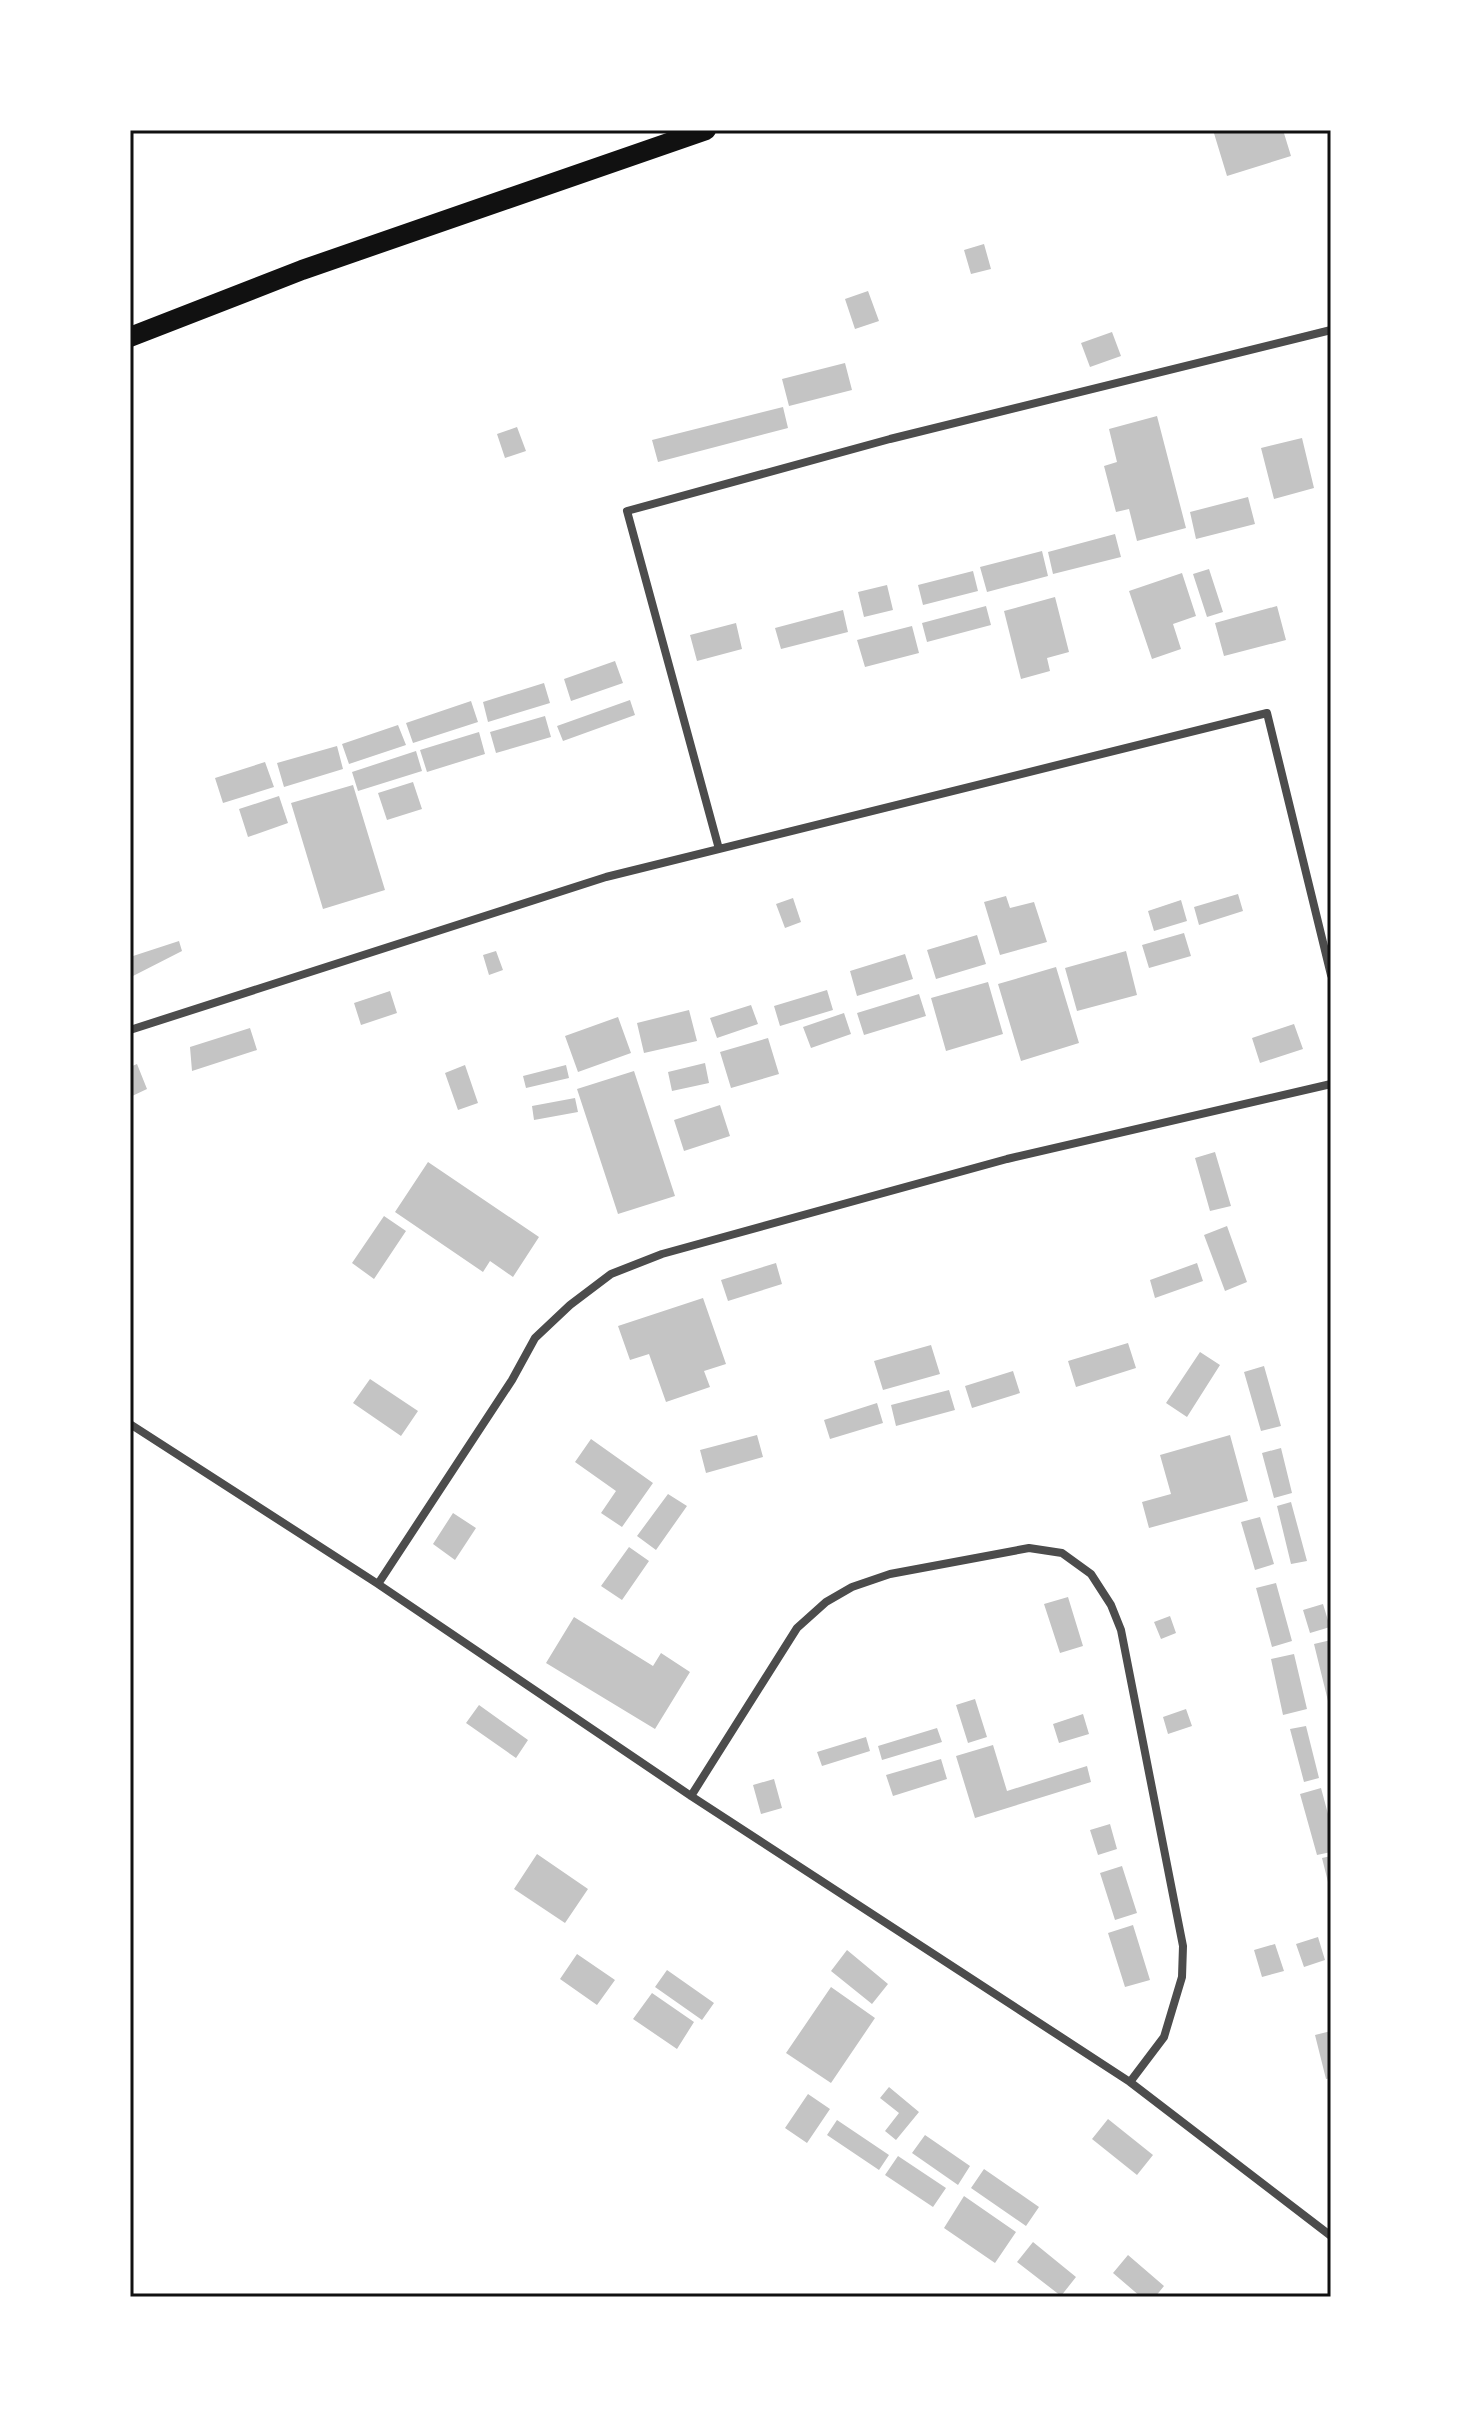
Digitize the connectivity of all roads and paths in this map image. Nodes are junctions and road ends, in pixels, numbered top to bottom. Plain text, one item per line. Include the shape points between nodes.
1 (706, 130) edge
2 (1331, 330) edge
3 (130, 337) edge
4 (719, 849) junction
5 (1331, 975) edge
6 (130, 1030) edge
7 (1331, 1084) edge
8 (130, 1424) edge
9 (378, 1584) junction
10 (691, 1796) junction
11 (1130, 2082) junction
12 (1331, 2236) edge

1 - 3 main road via 302,270
2 - 4 street via 890,439 627,511
4 - 5 street via 1267,713
4 - 6 street via 552,893
7 - 9 street via 1007,1159 662,1254 611,1274 535,1338
8 - 9 street
9 - 10 street
10 - 11 street
10 - 11 street via 797,1628 826,1602 890,1574 1029,1548 1062,1553 1091,1574 1121,1630 1183,1946 1182,1977 1164,2037
11 - 12 street

